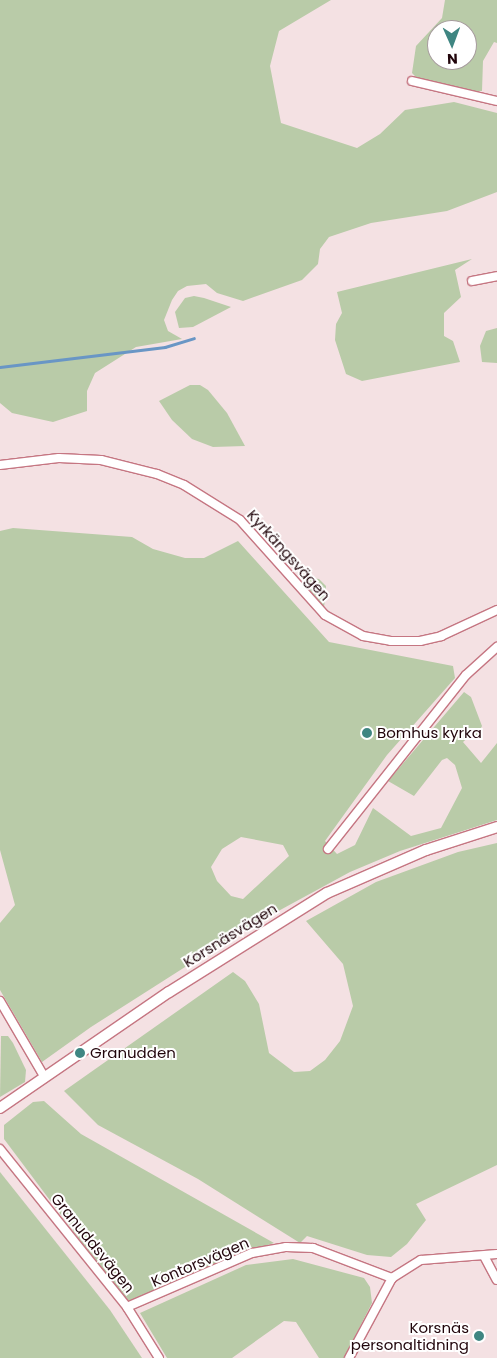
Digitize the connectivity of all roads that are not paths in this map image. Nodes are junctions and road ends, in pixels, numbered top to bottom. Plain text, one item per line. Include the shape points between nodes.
1 (412, 82) dead end
2 (497, 102) edge
3 (497, 276) edge
4 (472, 281) dead end
5 (0, 465) edge
6 (497, 610) edge
7 (497, 647) edge
8 (497, 827) edge
9 (328, 849) dead end
10 (0, 1001) edge
11 (4, 1016) edge
12 (45, 1078) junction
13 (0, 1108) edge
14 (0, 1149) edge
15 (497, 1254) edge
16 (484, 1256) junction
17 (392, 1278) junction
18 (497, 1280) edge
19 (127, 1307) junction
20 (159, 1358) edge
21 (349, 1358) edge

1 - 2 street
3 - 4 street
5 - 6 street, Kyrkängsvägen via 59,458 101,460 151,472 184,485 240,520 317,607 340,626 363,636 391,642 420,641 441,636
7 - 9 street via 466,675
8 - 12 street, Korsnäsvägen via 426,850 327,894 169,992
10 - 11 street
11 - 12 street
12 - 13 street, Korsnäsvägen
14 - 19 street, Granuddsvägen
15 - 16 street
16 - 17 street via 422,1260
16 - 18 street
17 - 19 street, Kontorsvägen via 313,1248 286,1247 252,1253
17 - 21 street
19 - 20 street, Granuddsvägen

